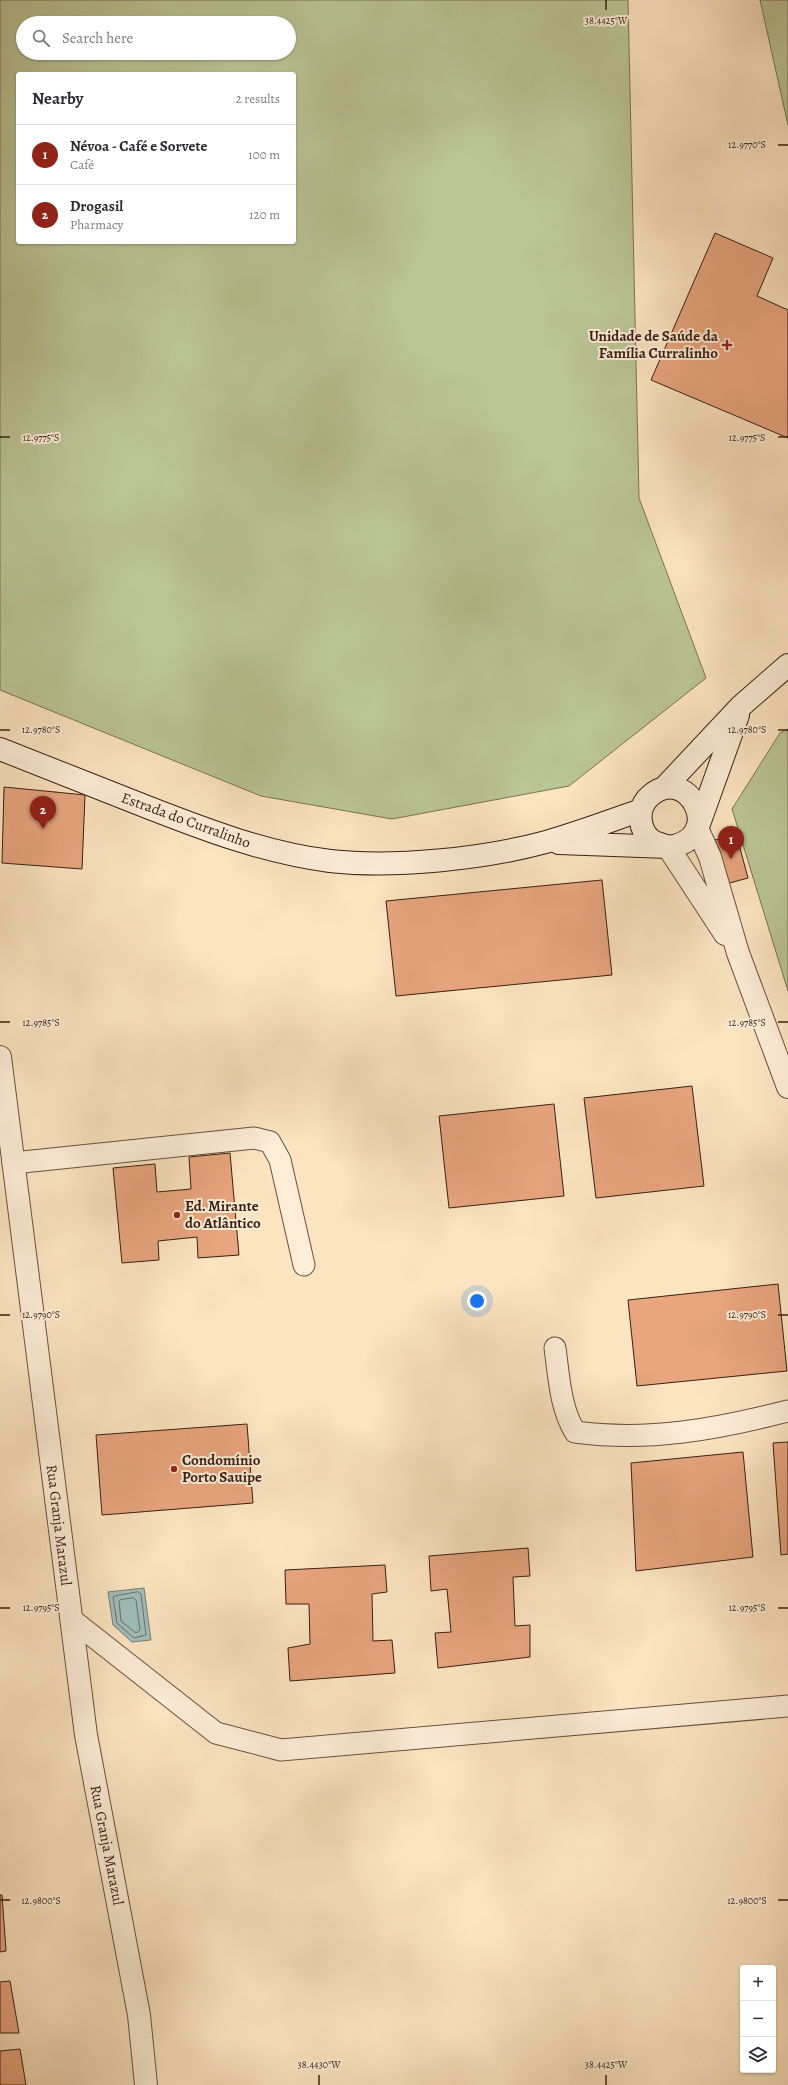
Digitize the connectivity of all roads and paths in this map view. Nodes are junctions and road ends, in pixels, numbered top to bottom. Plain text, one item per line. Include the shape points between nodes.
1 (788, 665) edge
2 (741, 706) junction
3 (0, 749) edge
4 (664, 788) junction
5 (641, 810) junction
6 (698, 826) junction
7 (546, 842) junction
8 (667, 846) junction
9 (738, 953) junction
10 (0, 1057) edge
11 (788, 1087) edge
12 (13, 1163) junction
13 (304, 1265) dead end
14 (555, 1348) dead end
15 (788, 1411) edge
16 (71, 1619) junction
17 (788, 1706) edge
18 (146, 2085) edge

1 - 2 street
2 - 4 street
2 - 6 street
3 - 7 street, Estrada do Curralinho via 222,836 277,852 330,861 389,864 511,850
4 - 5 street via 652,794
4 - 6 street via 682,790 692,798 699,810
5 - 7 street, Estrada do Curralinho
5 - 8 street via 643,829 652,840
6 - 8 street via 686,842
6 - 9 street via 710,857
7 - 8 street, Estrada do Curralinho
8 - 9 street
9 - 11 street
10 - 12 street, Rua Granja Marazul
12 - 13 lane via 254,1138 270,1142 280,1160
12 - 16 street, Rua Granja Marazul
14 - 15 lane via 567,1418 575,1432 601,1436 643,1437 741,1423
16 - 17 lane via 216,1733 281,1750
16 - 18 street, Rua Granja Marazul via 86,1735 139,2015

